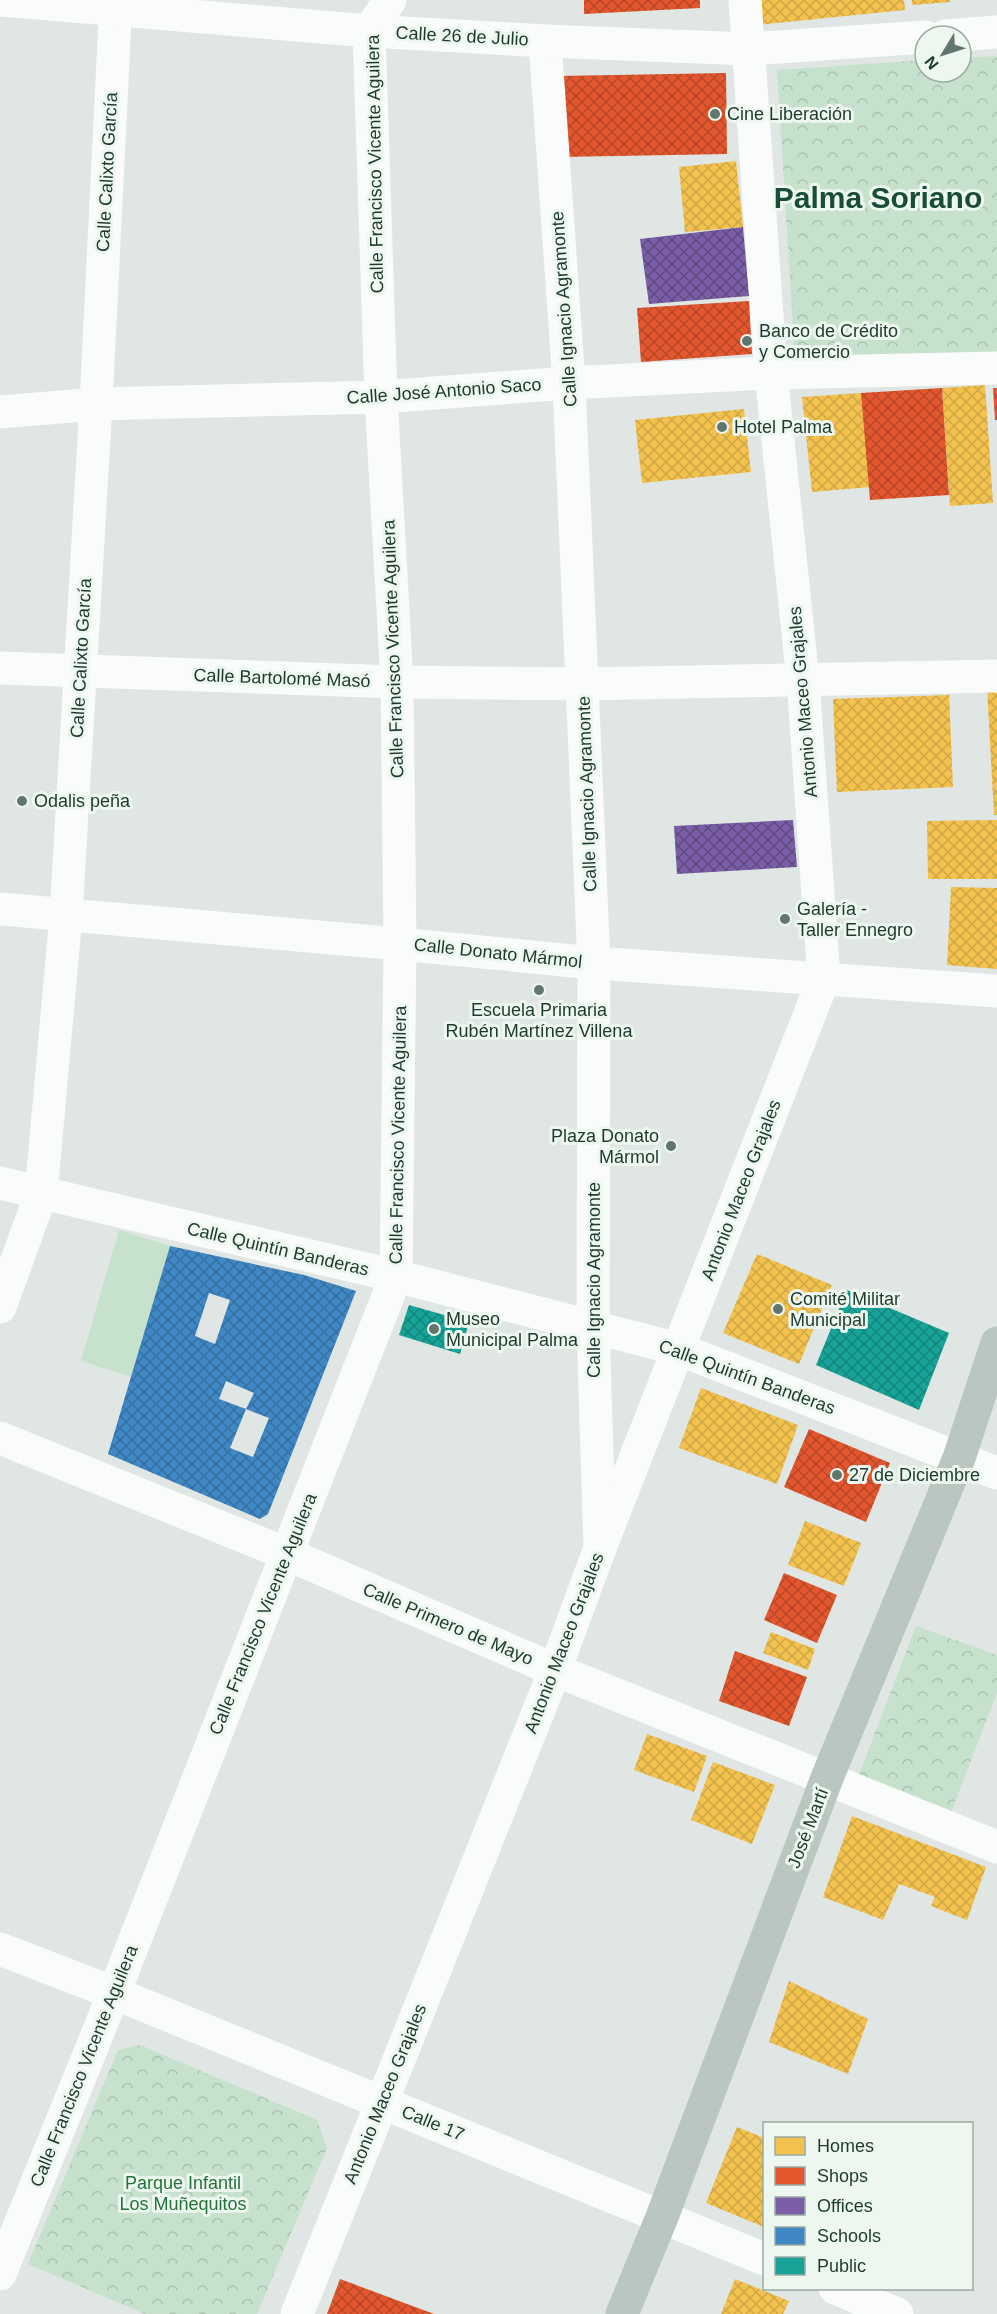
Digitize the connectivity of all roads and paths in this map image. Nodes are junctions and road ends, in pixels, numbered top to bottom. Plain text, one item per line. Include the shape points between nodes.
1 (0, 0) edge
2 (390, 0) edge
3 (745, 0) edge
4 (115, 5) edge
5 (369, 31) junction
6 (997, 32) edge
7 (973, 34) edge
8 (913, 38) edge
9 (545, 41) junction
10 (749, 49) junction
11 (997, 368) edge
12 (771, 373) junction
13 (569, 383) junction
14 (381, 397) junction
15 (96, 404) junction
16 (0, 412) edge
17 (0, 669) edge
18 (80, 672) junction
19 (997, 676) edge
20 (803, 681) junction
21 (397, 682) junction
22 (582, 684) junction
23 (0, 909) edge
24 (66, 915) junction
25 (400, 944) junction
26 (594, 963) junction
27 (824, 978) junction
28 (997, 991) edge
29 (0, 1183) edge
30 (41, 1194) junction
31 (396, 1276) junction
32 (0, 1307) edge
33 (593, 1326) junction
34 (997, 1343) edge
35 (678, 1349) junction
36 (0, 1438) edge
37 (958, 1458) junction
38 (997, 1473) edge
39 (600, 1548) junction
40 (287, 1554) junction
41 (555, 1670) junction
42 (827, 1778) junction
43 (997, 1847) edge
44 (0, 1949) edge
45 (114, 1993) junction
46 (382, 2102) junction
47 (662, 2217) junction
48 (763, 2258) edge
49 (0, 2274) edge
50 (837, 2290) edge
51 (297, 2314) edge
52 (622, 2314) edge
53 (897, 2314) edge

1 - 4 street, Calle 26 de Julio
2 - 5 street, Calle Francisco Vicente Aguilera
3 - 10 street, Antonio Maceo Grajales
4 - 5 street, Calle 26 de Julio
4 - 15 street, Calle Calixto García
5 - 9 street, Calle 26 de Julio
5 - 14 street, Calle Francisco Vicente Aguilera
6 - 7 street
8 - 10 street, Calle 26 de Julio
9 - 10 street, Calle 26 de Julio
9 - 13 street, Calle Ignacio Agramonte
10 - 12 street, Antonio Maceo Grajales
11 - 12 street, Calle José Antonio Saco
12 - 13 street, Calle José Antonio Saco
12 - 20 street, Antonio Maceo Grajales
13 - 14 street, Calle José Antonio Saco
13 - 22 street, Calle Ignacio Agramonte
14 - 15 street, Calle José Antonio Saco
14 - 21 street, Calle Francisco Vicente Aguilera
15 - 16 street, Calle José Antonio Saco
15 - 18 street, Calle Calixto García
17 - 18 street, Calle Bartolomé Masó
18 - 21 street, Calle Bartolomé Masó
18 - 24 street, Calle Calixto García
19 - 20 street, Calle Bartolomé Masó
20 - 22 street, Calle Bartolomé Masó
20 - 27 street, Antonio Maceo Grajales
21 - 22 street, Calle Bartolomé Masó
21 - 25 street, Calle Francisco Vicente Aguilera
22 - 26 street, Calle Ignacio Agramonte
23 - 24 street, Calle Donato Mármol
24 - 25 street, Calle Donato Mármol
24 - 30 street, Calle Calixto García
25 - 26 street, Calle Donato Mármol
25 - 31 street, Calle Francisco Vicente Aguilera
26 - 27 street, Calle Donato Mármol
26 - 33 street, Calle Ignacio Agramonte
27 - 28 street, Calle Donato Mármol
27 - 35 street, Antonio Maceo Grajales
29 - 30 street, Calle Quintín Banderas
30 - 31 street, Calle Quintín Banderas
30 - 32 street, Calle Calixto García
31 - 33 street, Calle Quintín Banderas
31 - 40 street, Calle Francisco Vicente Aguilera
33 - 35 street, Calle Quintín Banderas
33 - 39 street, Calle Ignacio Agramonte
34 - 37 main road, José Martí
35 - 37 street, Calle Quintín Banderas
35 - 39 street, Antonio Maceo Grajales
36 - 40 street, Calle Primero de Mayo
37 - 38 street, Calle Quintín Banderas
37 - 42 main road, José Martí
39 - 41 street, Antonio Maceo Grajales
40 - 41 street, Calle Primero de Mayo
40 - 45 street, Calle Francisco Vicente Aguilera
41 - 42 street, Calle Primero de Mayo
41 - 46 street, Antonio Maceo Grajales
42 - 43 street, Calle Primero de Mayo
42 - 47 main road, José Martí
44 - 45 street, Calle 17
45 - 46 street, Calle 17
45 - 49 street, Calle Francisco Vicente Aguilera
46 - 47 street, Calle 17
46 - 51 street, Antonio Maceo Grajales
47 - 48 street, Calle 17
47 - 52 main road, José Martí
50 - 53 street

